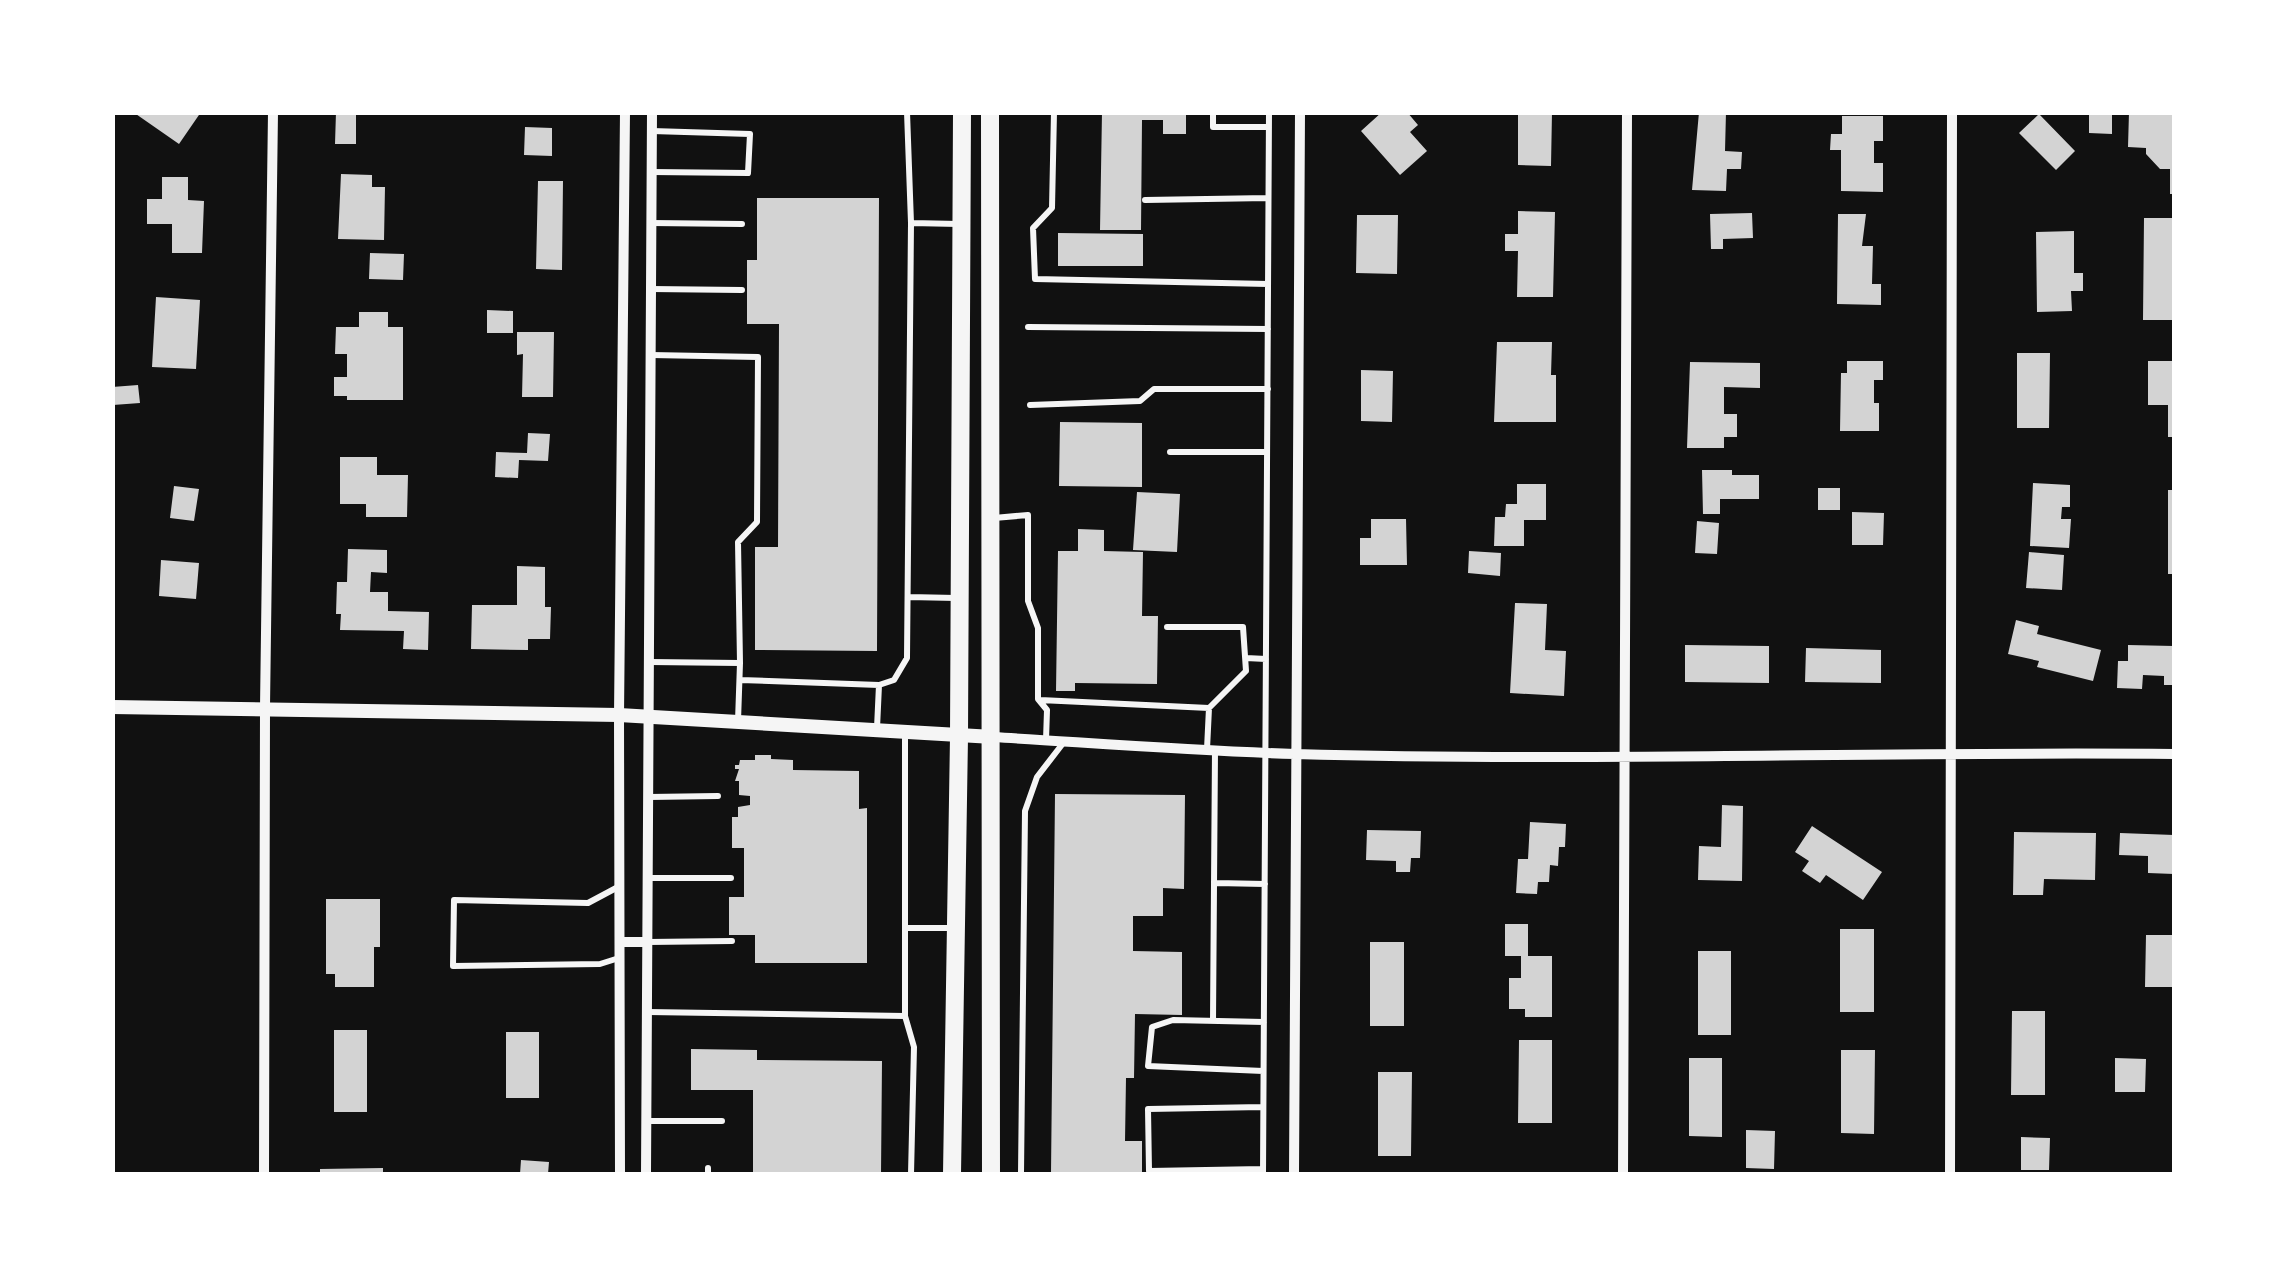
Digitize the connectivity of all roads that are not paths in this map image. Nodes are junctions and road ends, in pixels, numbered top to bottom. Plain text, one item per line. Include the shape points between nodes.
1 (273, 112) edge
2 (625, 112) edge
3 (652, 112) edge
4 (907, 112) edge
5 (962, 112) edge
6 (990, 112) edge
7 (1054, 112) edge
8 (1213, 112) edge
9 (1269, 112) edge
10 (1300, 112) edge
11 (1627, 112) edge
12 (1952, 112) edge
13 (1269, 127) junction
14 (652, 131) junction
15 (652, 172) junction
16 (1268, 198) junction
17 (1145, 200) dead end
18 (651, 223) junction
19 (910, 223) junction
20 (742, 224) dead end
21 (962, 224) junction
22 (1268, 284) junction
23 (651, 289) junction
24 (742, 290) dead end
25 (1028, 327) dead end
26 (1268, 329) junction
27 (650, 355) junction
28 (1268, 388) junction
29 (1030, 405) dead end
30 (1170, 452) dead end
31 (1267, 452) junction
32 (992, 518) junction
33 (908, 596) junction
34 (960, 598) junction
35 (1167, 627) dead end
36 (1246, 658) junction
37 (1266, 659) junction
38 (648, 662) junction
39 (740, 663) junction
40 (740, 680) junction
41 (879, 684) junction
42 (1038, 700) junction
43 (112, 706) edge
44 (265, 707) junction
45 (1209, 708) junction
46 (619, 715) junction
47 (648, 716) junction
48 (738, 722) junction
49 (877, 732) junction
50 (905, 733) junction
51 (959, 737) junction
52 (993, 737) junction
53 (1046, 740) junction
54 (1066, 741) junction
55 (1211, 749) junction
56 (1266, 752) junction
57 (1952, 752) junction
58 (1295, 754) junction
59 (2174, 754) edge
60 (1624, 756) junction
61 (718, 796) dead end
62 (648, 797) junction
63 (648, 878) junction
64 (731, 878) dead end
65 (1216, 882) junction
66 (1264, 884) junction
67 (620, 886) junction
68 (905, 928) junction
69 (956, 928) junction
70 (732, 941) dead end
71 (620, 942) junction
72 (647, 942) junction
73 (620, 958) junction
74 (647, 1012) junction
75 (905, 1016) junction
76 (1213, 1020) junction
77 (1264, 1022) junction
78 (1263, 1071) junction
79 (1263, 1107) junction
80 (646, 1120) junction
81 (722, 1120) dead end
82 (1263, 1172) edge
83 (264, 1174) edge
84 (620, 1174) edge
85 (646, 1174) edge
86 (912, 1174) edge
87 (952, 1174) edge
88 (990, 1174) edge
89 (1021, 1174) edge
90 (1294, 1174) edge
91 (1623, 1174) edge
92 (1950, 1174) edge

1 - 44 street
2 - 46 street
3 - 14 street
4 - 19 lane
5 - 21 main road
6 - 32 main road
7 - 22 lane via 1052,208 1034,228 1034,279
8 - 13 lane via 1213,126
9 - 13 lane
10 - 58 street
11 - 60 street
12 - 57 street
13 - 16 lane
14 - 15 street
14 - 15 lane via 750,134 748,173
15 - 18 street
16 - 17 lane
16 - 22 lane
18 - 20 lane
18 - 23 street
19 - 21 lane
19 - 33 lane
21 - 34 main road
22 - 26 lane
23 - 24 lane
23 - 27 street
25 - 26 lane
26 - 28 lane
27 - 38 street
27 - 39 lane via 758,357 757,522 738,542
28 - 29 lane via 1154,388 1140,401
28 - 31 lane
30 - 31 lane
31 - 37 lane
32 - 42 lane via 1028,515
32 - 52 main road
33 - 34 lane
33 - 41 lane via 907,658 894,680
34 - 51 main road
35 - 36 lane via 1243,627
36 - 37 lane
36 - 45 lane via 1246,671
37 - 56 lane
38 - 39 lane
38 - 47 street
39 - 40 lane
40 - 41 lane
40 - 48 lane
41 - 49 lane
42 - 45 lane
42 - 53 lane via 1047,710
43 - 44 street
44 - 46 street
44 - 83 street
45 - 55 lane
46 - 47 street
46 - 67 street
47 - 48 street
47 - 62 street
48 - 49 street
49 - 50 street
50 - 51 street
50 - 68 lane
51 - 52 street
51 - 69 main road
52 - 53 street
52 - 88 main road
53 - 54 street
54 - 55 street
54 - 89 lane via 1037,777 1025,811
55 - 56 street
55 - 65 lane
56 - 58 street
56 - 66 lane
57 - 59 street
57 - 60 street
57 - 92 street
58 - 60 street
58 - 90 street
60 - 91 street
61 - 62 lane
62 - 63 street
63 - 64 lane
63 - 72 street
65 - 66 lane
65 - 76 lane
66 - 77 lane
67 - 71 street
67 - 73 lane via 588,904 454,900 453,966 600,964
68 - 69 lane
68 - 75 lane
69 - 87 main road
70 - 72 lane
71 - 72 street
71 - 73 street
72 - 74 street
73 - 84 street
74 - 75 lane
74 - 80 street
75 - 86 lane via 914,1047
76 - 77 lane
76 - 78 lane via 1173,1020 1152,1028 1148,1066
77 - 78 lane
78 - 79 lane
79 - 82 lane
79 - 82 lane via 1148,1108 1149,1171
80 - 81 lane
80 - 85 street

